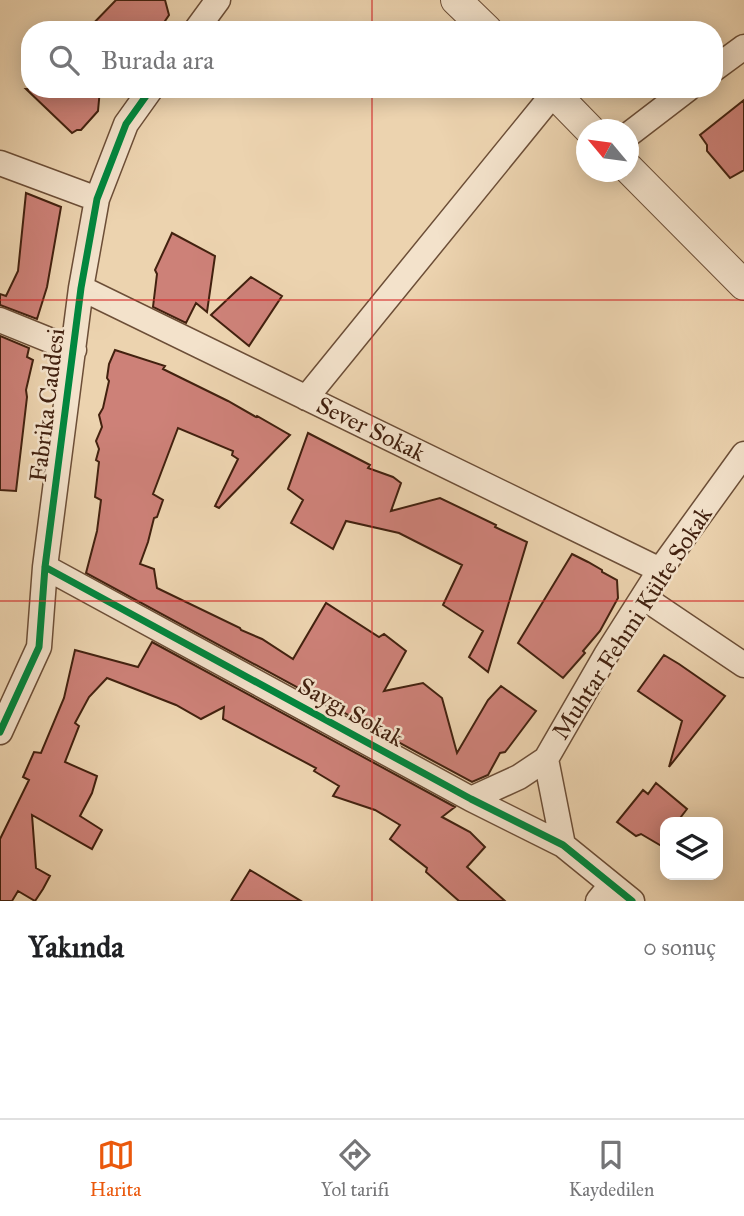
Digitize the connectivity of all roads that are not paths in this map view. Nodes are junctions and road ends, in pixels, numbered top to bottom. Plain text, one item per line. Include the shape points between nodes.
1 (218, 0) edge
2 (456, 0) edge
3 (203, 21) edge
4 (478, 21) edge
5 (744, 47) edge
6 (723, 62) edge
7 (145, 98) edge
8 (546, 98) edge
9 (559, 98) edge
10 (676, 98) edge
11 (579, 119) edge
12 (639, 127) edge
13 (0, 163) edge
14 (639, 179) edge
15 (97, 199) junction
16 (744, 285) edge
17 (81, 288) junction
18 (0, 320) edge
19 (74, 350) junction
20 (306, 398) junction
21 (744, 453) edge
22 (45, 567) junction
23 (660, 570) junction
24 (643, 597) junction
25 (744, 665) edge
26 (3, 720) edge
27 (546, 759) junction
28 (471, 799) junction
29 (563, 845) junction
30 (605, 893) edge
31 (632, 901) edge

1 - 3 street
2 - 4 street
5 - 6 street
7 - 15 street, Fabrika Caddesi via 126,124
8 - 20 street
9 - 11 street
10 - 12 street
13 - 15 street
14 - 16 street
15 - 17 street, Fabrika Caddesi
17 - 19 street, Fabrika Caddesi
17 - 20 street, Sever Sokak
18 - 19 street
19 - 22 street, Fabrika Caddesi
20 - 23 street, Sever Sokak
21 - 23 street, Muhtar Fehmi Külte Sokak
22 - 26 street, Fabrika Caddesi via 39,647
22 - 28 street, Saygı Sokak
23 - 24 street, Muhtar Fehmi Külte Sokak
24 - 25 street
24 - 27 street, Muhtar Fehmi Külte Sokak
27 - 28 street, Muhtar Fehmi Külte Sokak
27 - 29 street, Muhtar Fehmi Külte Sokak
28 - 29 street, Saygı Sokak
29 - 30 street, Saygı Sokak
30 - 31 street, Saygı Sokak

